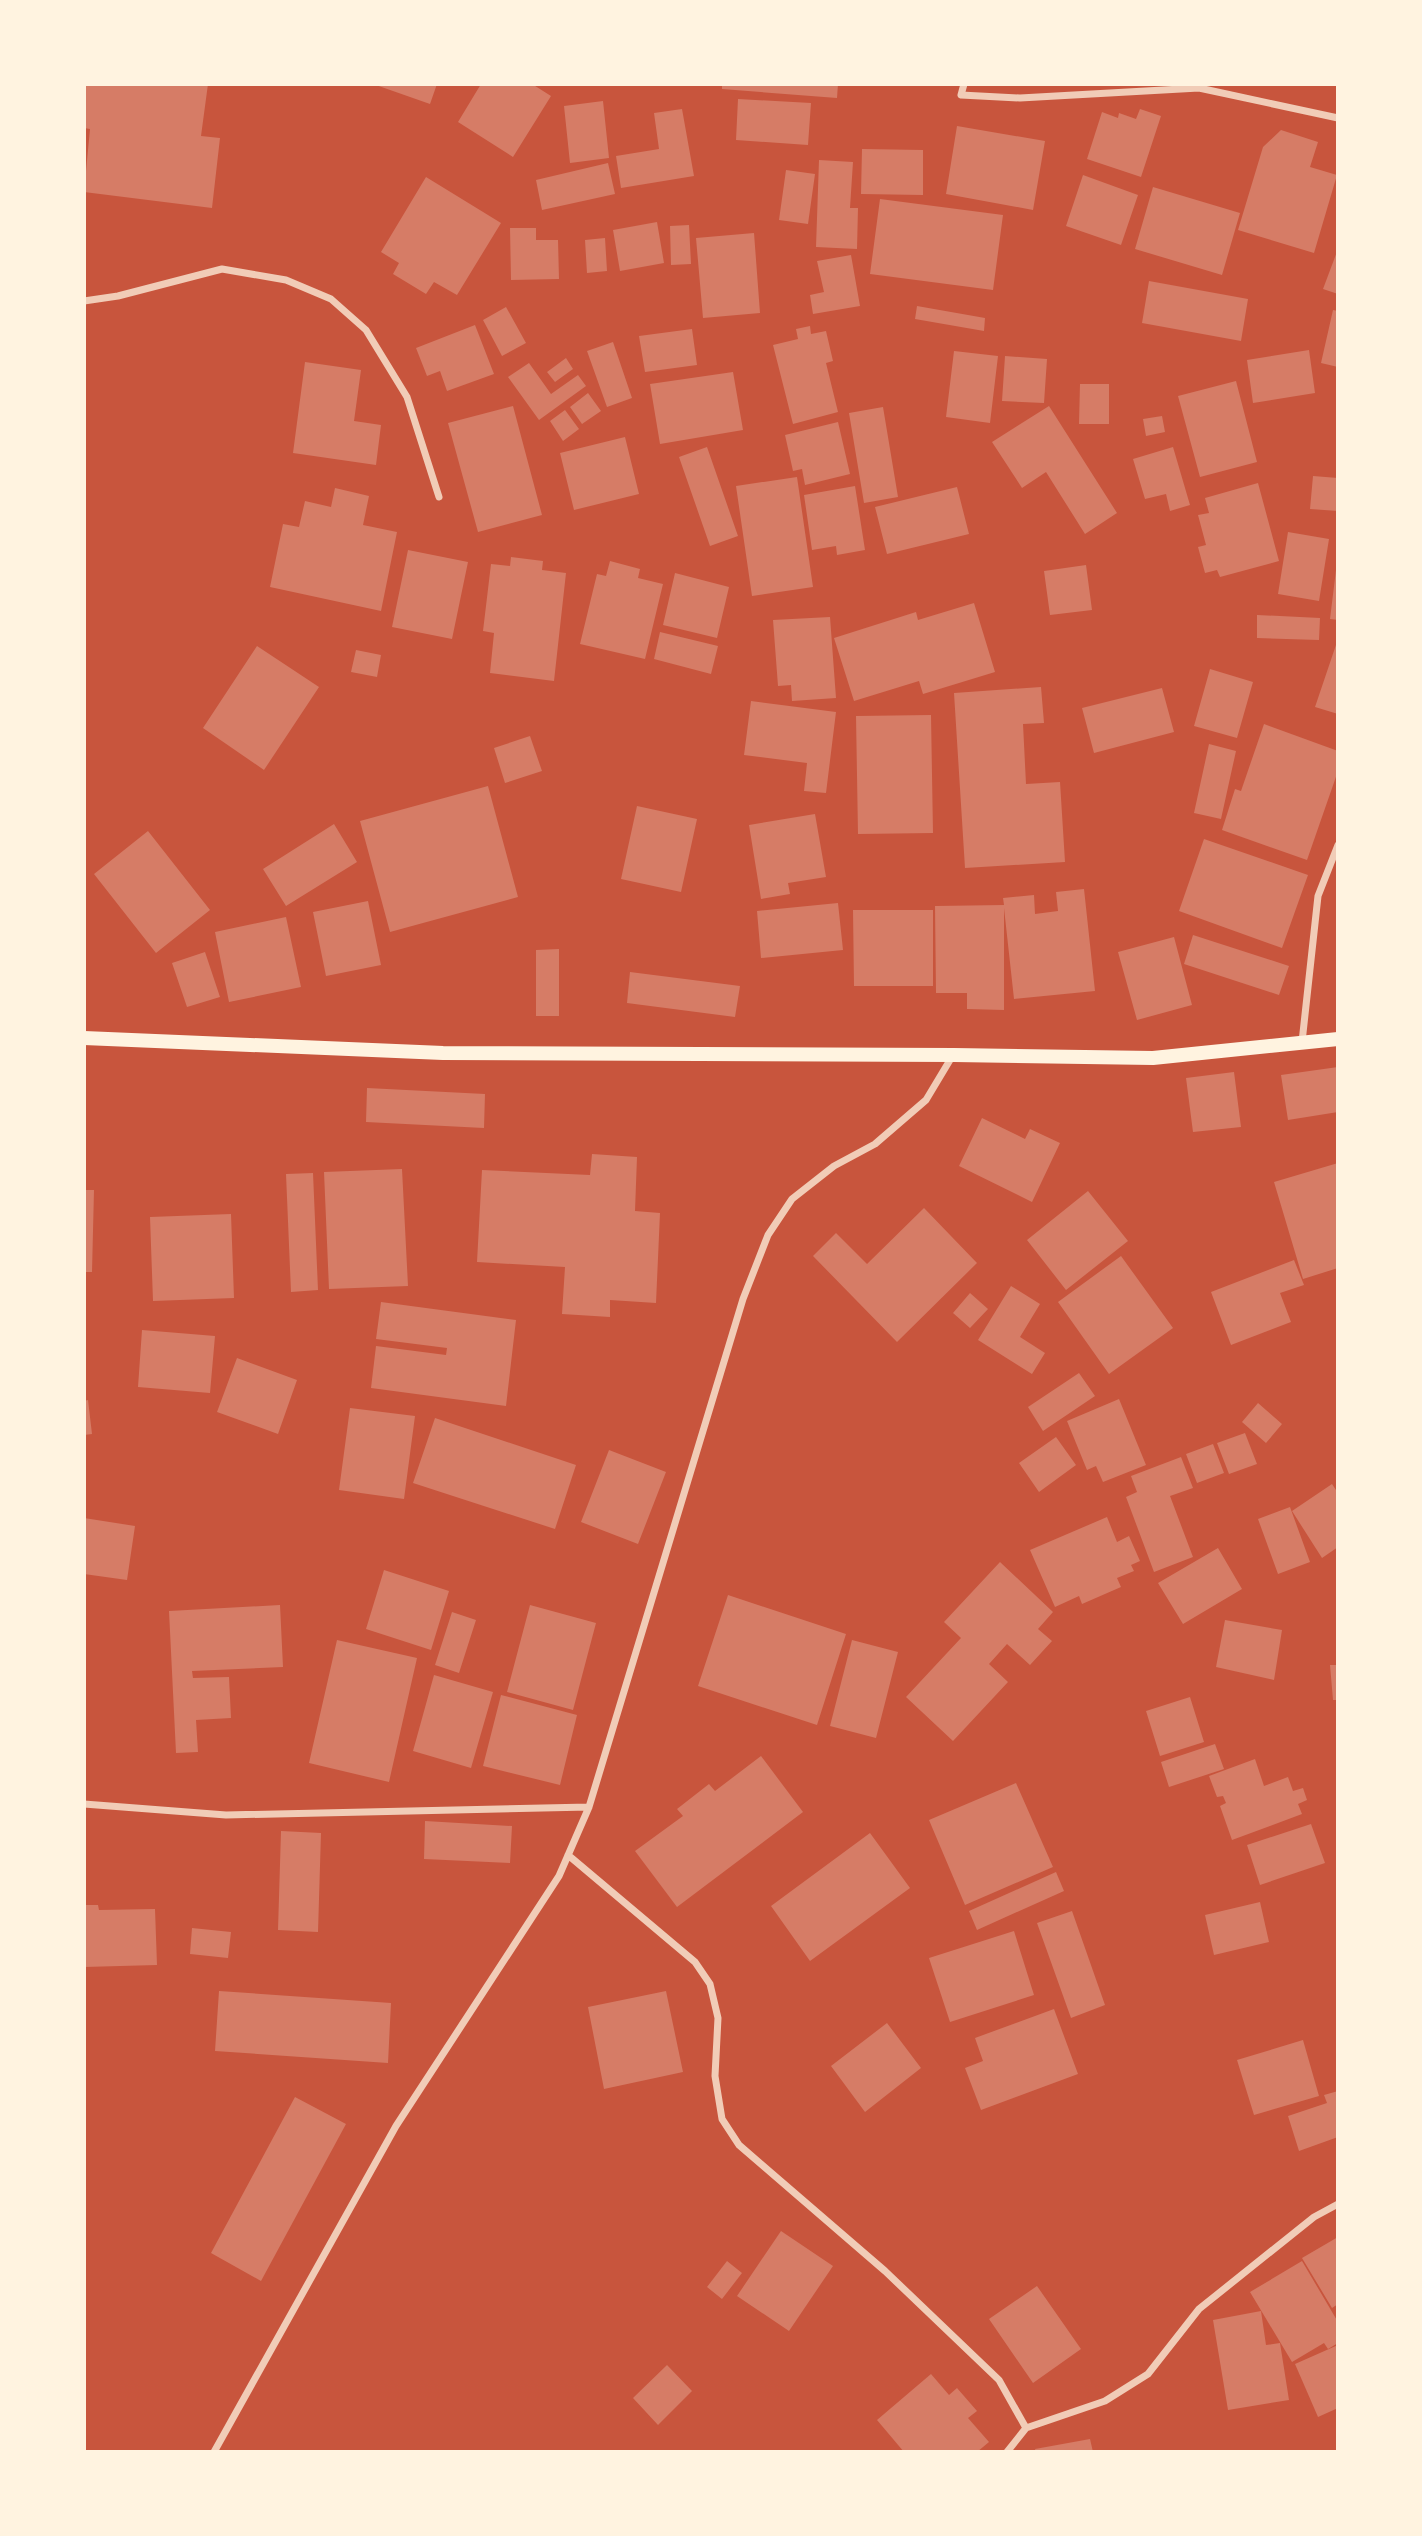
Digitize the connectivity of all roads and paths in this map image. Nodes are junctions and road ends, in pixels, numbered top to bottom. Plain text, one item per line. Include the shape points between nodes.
1 (964, 84) edge
2 (1338, 118) edge
3 (84, 302) edge
4 (439, 497) dead end
5 (1338, 845) edge
6 (84, 1038) edge
7 (1338, 1039) edge
8 (1302, 1043) junction
9 (954, 1055) junction
10 (84, 1804) edge
11 (589, 1807) junction
12 (568, 1855) junction
13 (1338, 2204) edge
14 (1026, 2428) junction
15 (214, 2452) edge
16 (1007, 2452) edge

1 - 2 street via 961,95 1020,98 1199,88
3 - 4 street via 222,268 286,280 331,299 366,330 407,397
5 - 8 street via 1318,896
6 - 9 main road via 443,1054
7 - 8 main road
8 - 9 main road via 1153,1058
9 - 11 street via 926,1100 875,1143 834,1166 792,1199 768,1235 743,1299
10 - 11 street via 226,1815
11 - 12 street
12 - 14 street via 695,1962 710,1984 718,2018 715,2076 722,2119 739,2145 885,2272 999,2380
12 - 15 street via 559,1876 396,2126
13 - 14 street via 1314,2217 1199,2309 1148,2374 1105,2401
14 - 16 street

